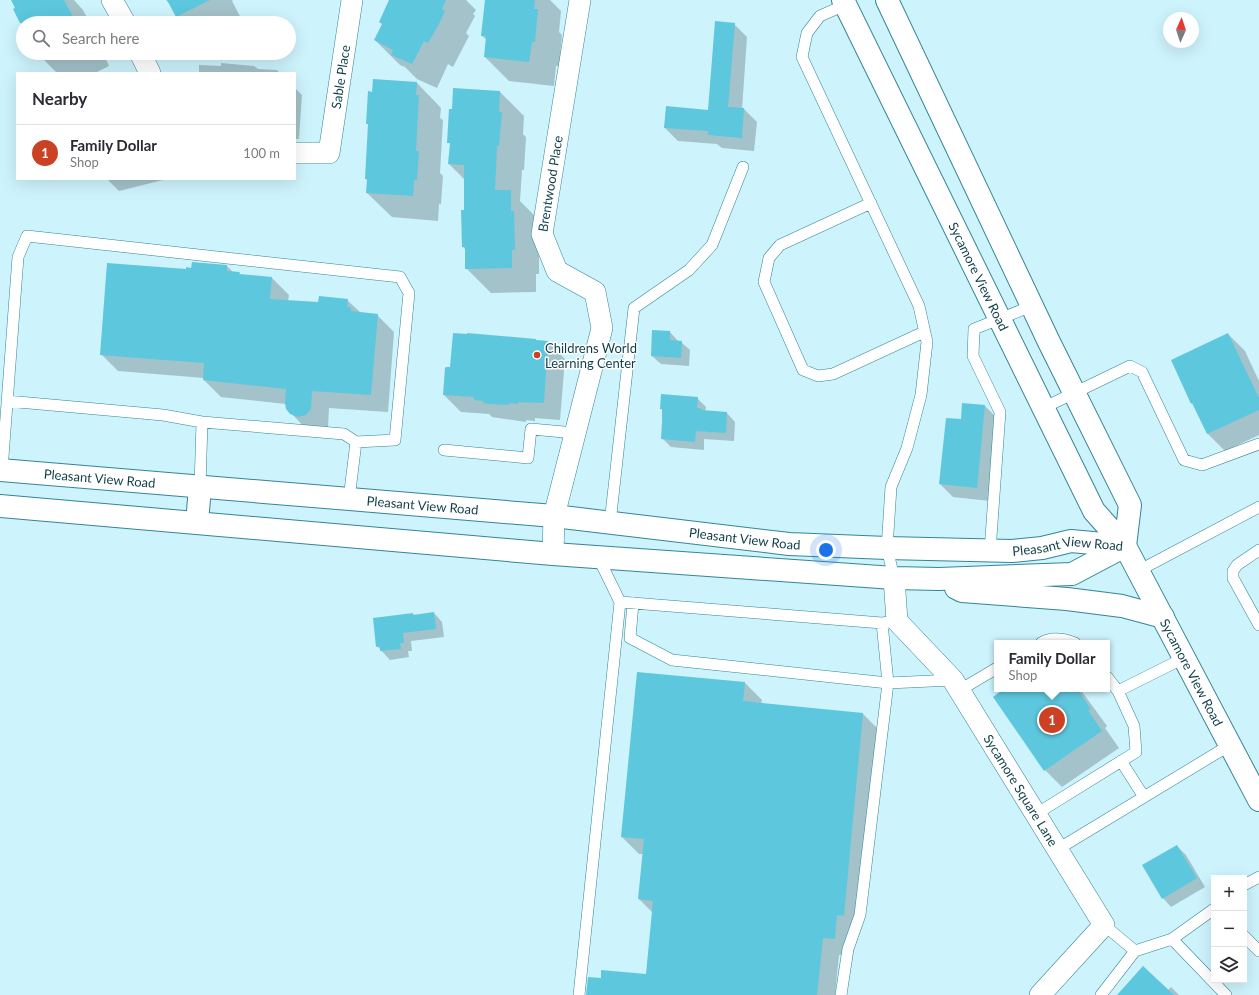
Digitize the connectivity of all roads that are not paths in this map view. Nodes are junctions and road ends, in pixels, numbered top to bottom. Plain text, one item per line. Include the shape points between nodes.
1 (112, 0) edge
2 (352, 0) edge
3 (580, 0) edge
4 (887, 0) edge
5 (848, 2) edge
6 (121, 16) edge
7 (144, 60) edge
8 (150, 72) edge
9 (296, 152) edge
10 (743, 167) dead end
11 (871, 203) junction
12 (1032, 306) junction
13 (1000, 319) junction
14 (924, 332) junction
15 (1074, 394) junction
16 (7, 401) junction
17 (1043, 408) junction
18 (202, 422) junction
19 (575, 433) junction
20 (356, 442) junction
21 (1259, 444) edge
22 (444, 450) dead end
23 (1, 470) edge
24 (200, 487) junction
25 (350, 499) junction
26 (0, 506) edge
27 (1259, 507) edge
28 (554, 516) junction
29 (197, 523) junction
30 (610, 523) junction
31 (1125, 546) junction
32 (887, 548) junction
33 (1259, 550) edge
34 (990, 551) junction
35 (553, 554) junction
36 (598, 557) junction
37 (1138, 571) junction
38 (894, 578) junction
39 (939, 579) junction
40 (620, 602) junction
41 (633, 603) junction
42 (1163, 617) junction
43 (889, 622) junction
44 (1259, 625) edge
45 (1045, 640) edge
46 (1067, 640) edge
47 (1184, 658) junction
48 (994, 669) edge
49 (1110, 681) edge
50 (888, 682) junction
51 (957, 685) junction
52 (1118, 691) junction
53 (1230, 745) junction
54 (1122, 761) junction
55 (1256, 788) edge
56 (1144, 797) junction
57 (1036, 814) junction
58 (1058, 849) junction
59 (1259, 877) edge
60 (1247, 883) edge
61 (1211, 911) edge
62 (1104, 925) junction
63 (1172, 939) junction
64 (1247, 939) edge
65 (1135, 951) junction
66 (1259, 951) edge
67 (579, 995) edge
68 (841, 995) edge
69 (1040, 995) edge
70 (1101, 995) edge
71 (1226, 995) edge

1 - 6 street
2 - 9 street, Sable Place via 329,153
3 - 19 street, Brentwood Place via 542,234 557,271 595,292 602,328
4 - 12 main road
5 - 11 lane via 820,16 807,33 802,57
5 - 13 main road, Sycamore View Road
7 - 8 street
10 - 30 lane via 712,245 690,270 634,308
11 - 14 lane via 920,306
11 - 14 lane via 780,245 769,258 764,282 803,370 818,376 833,374
12 - 13 lane
12 - 15 main road
13 - 17 main road, Sycamore View Road
13 - 34 lane via 974,329 973,356 1000,412
14 - 32 lane via 926,342 921,395 907,448 891,487
15 - 17 lane
15 - 21 lane via 1130,366 1142,372 1184,460 1202,465
15 - 31 main road via 1130,505
16 - 18 lane via 163,414
16 - 20 lane via 18,257 27,236 400,277 409,293 395,440
16 - 23 lane
17 - 31 main road, Sycamore View Road via 1094,511
18 - 20 lane via 344,434
18 - 24 lane
19 - 22 lane via 531,429 528,458
19 - 28 street, Brentwood Place
20 - 25 lane
23 - 24 main road, Pleasant View Road
24 - 25 main road, Pleasant View Road
24 - 29 main road
25 - 28 main road, Pleasant View Road
26 - 29 main road, Pleasant View Road
27 - 37 lane
28 - 30 main road, Pleasant View Road
28 - 35 street, Brentwood Place
29 - 35 main road, Pleasant View Road
30 - 32 main road, Pleasant View Road via 788,544
31 - 34 main road, Pleasant View Road via 1071,541 1012,552
31 - 37 main road, Sycamore View Road
31 - 39 main road, Pleasant View Road via 1072,574
32 - 34 main road, Pleasant View Road
32 - 38 lane
33 - 44 lane via 1237,564 1233,571 1233,578
35 - 36 main road, Pleasant View Road
36 - 38 main road, Pleasant View Road
36 - 40 lane
37 - 42 main road, Sycamore View Road
38 - 39 main road, Pleasant View Road
38 - 43 street
39 - 42 main road via 962,591 1068,598 1122,606
40 - 41 lane
40 - 67 lane
41 - 43 lane
41 - 50 lane via 630,638 672,660
42 - 47 main road, Sycamore View Road
43 - 50 lane
43 - 51 street, Sycamore Square Lane
45 - 46 lane
47 - 52 lane
47 - 53 main road, Sycamore View Road
48 - 51 lane
49 - 52 lane
50 - 51 lane
50 - 68 lane via 860,914 848,949
51 - 57 street, Sycamore Square Lane
52 - 54 lane via 1134,726 1136,752
53 - 55 main road, Sycamore View Road
53 - 56 lane
54 - 56 lane
54 - 57 lane
56 - 58 lane
57 - 58 street, Sycamore Square Lane
58 - 62 street, Sycamore Square Lane
59 - 60 lane
61 - 63 lane
62 - 65 lane
62 - 69 street
63 - 65 lane
63 - 71 lane
64 - 66 lane
65 - 70 lane

